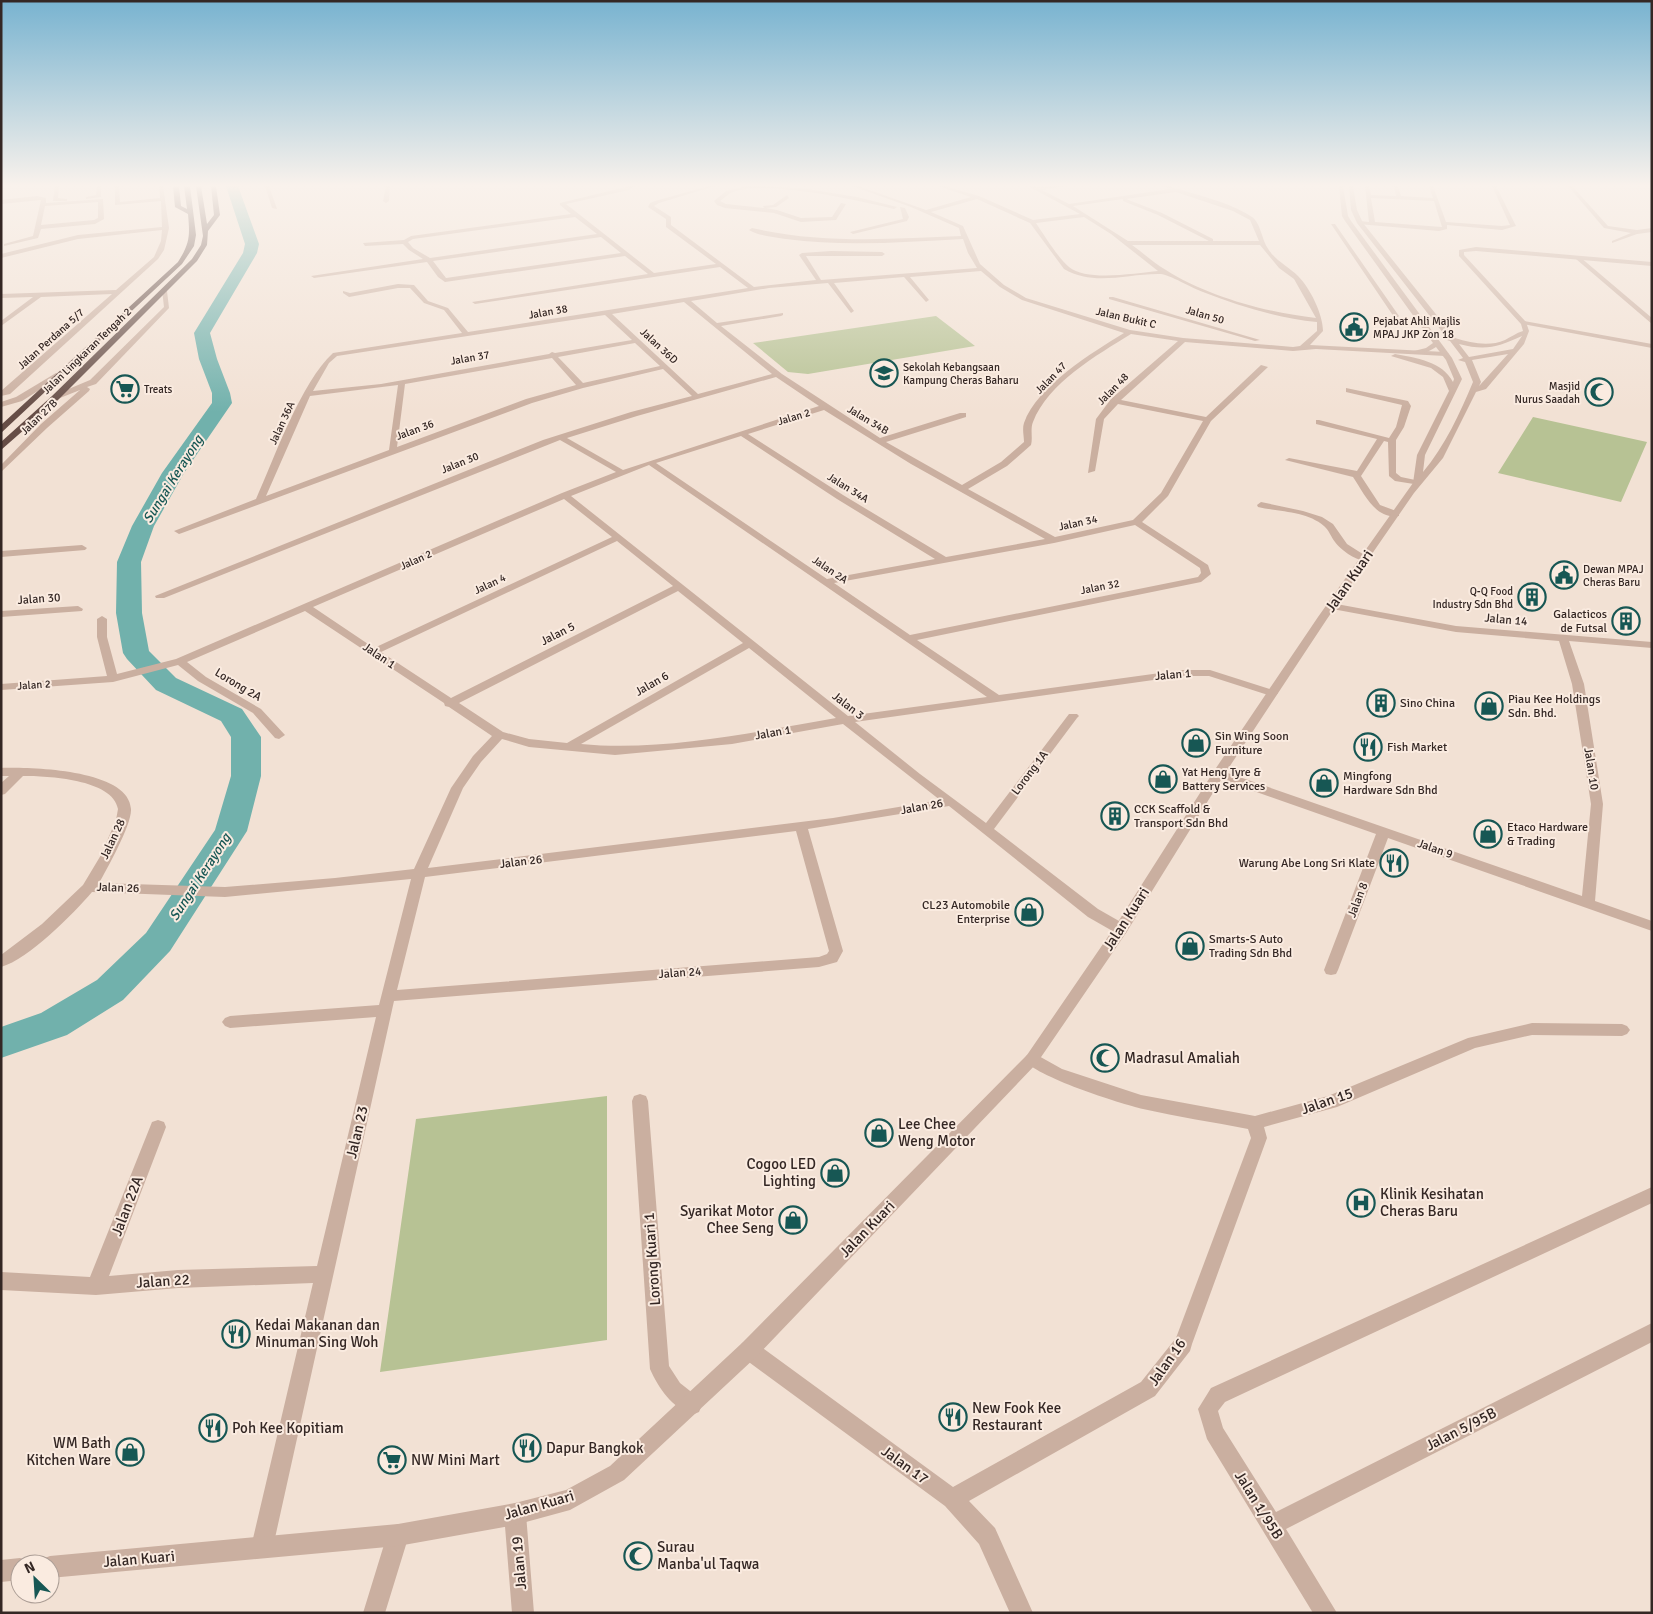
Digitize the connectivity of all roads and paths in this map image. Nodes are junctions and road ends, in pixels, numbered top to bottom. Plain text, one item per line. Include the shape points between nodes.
1 (150, 261) edge
2 (181, 261) edge
3 (194, 261) edge
4 (413, 261) edge
5 (430, 261) edge
6 (577, 261) edge
7 (635, 261) edge
8 (717, 261) edge
9 (806, 261) edge
10 (977, 261) edge
11 (1061, 261) edge
12 (1150, 261) edge
13 (1276, 261) edge
14 (1358, 261) edge
15 (1377, 261) edge
16 (1390, 261) edge
17 (1468, 261) edge
18 (1582, 261) edge
19 (1619, 261) edge
20 (1652, 264) edge
21 (722, 265) junction
22 (982, 269) junction
23 (1164, 272) junction
24 (905, 274) junction
25 (653, 275) junction
26 (314, 276) dead end
27 (829, 280) junction
28 (819, 281) junction
29 (752, 288) junction
30 (119, 292) junction
31 (164, 292) junction
32 (345, 292) dead end
33 (39, 294) junction
34 (1, 296) edge
35 (1110, 298) dead end
36 (684, 299) junction
37 (926, 300) dead end
38 (475, 302) dead end
39 (851, 311) dead end
40 (606, 312) junction
41 (780, 314) dead end
42 (1396, 316) dead end
43 (1320, 320) junction
44 (1652, 322) edge
45 (1524, 323) junction
46 (1, 324) edge
47 (717, 325) junction
48 (1130, 332) junction
49 (1526, 332) junction
50 (467, 335) junction
51 (1449, 338) junction
52 (1183, 340) junction
53 (636, 341) junction
54 (1437, 343) junction
55 (1521, 344) junction
56 (1652, 346) edge
57 (1302, 348) junction
58 (1293, 349) junction
59 (1514, 351) junction
60 (1413, 352) junction
61 (552, 354) junction
62 (1395, 356) junction
63 (1447, 357) junction
64 (1465, 357) junction
65 (328, 359) joint
66 (664, 367) junction
67 (1264, 367) dead end
68 (59, 375) junction
69 (777, 375) junction
70 (93, 382) junction
71 (402, 382) junction
72 (581, 386) junction
73 (1349, 390) dead end
74 (1474, 391) junction
75 (1453, 392) junction
76 (1, 394) edge
77 (308, 394) junction
78 (697, 396) junction
79 (55, 398) junction
80 (1114, 401) junction
81 (1, 405) edge
82 (825, 407) junction
83 (963, 414) dead end
84 (1208, 420) junction
85 (1319, 422) dead end
86 (1, 430) edge
87 (742, 433) junction
88 (560, 437) junction
89 (1382, 438) junction
90 (1392, 440) junction
91 (880, 441) junction
92 (1, 447) edge
93 (393, 450) junction
94 (1289, 460) dead end
95 (650, 462) junction
96 (1, 470) edge
97 (1091, 471) dead end
98 (623, 473) junction
99 (1356, 475) junction
100 (1417, 483) junction
101 (962, 489) junction
102 (565, 495) junction
103 (260, 500) junction
104 (1261, 505) dead end
105 (1396, 514) junction
106 (1136, 522) junction
107 (179, 531) dead end
108 (617, 538) junction
109 (1054, 540) junction
110 (82, 548) dead end
111 (1, 554) edge
112 (1364, 558) junction
113 (944, 560) junction
114 (825, 582) junction
115 (679, 587) junction
116 (160, 596) dead end
117 (1331, 606) junction
118 (307, 608) junction
119 (78, 609) dead end
120 (1, 614) edge
121 (102, 619) dead end
122 (910, 638) junction
123 (1563, 638) junction
124 (749, 644) junction
125 (1652, 645) edge
126 (373, 652) junction
127 (180, 661) junction
128 (112, 679) junction
129 (1, 687) edge
130 (1272, 693) junction
131 (997, 699) junction
132 (449, 704) junction
133 (1073, 716) dead end
134 (845, 720) junction
135 (278, 735) dead end
136 (499, 735) junction
137 (568, 747) junction
138 (20, 771) junction
139 (1, 772) edge
140 (1218, 774) junction
141 (1, 791) edge
142 (951, 802) junction
143 (801, 826) junction
144 (987, 830) junction
145 (1384, 831) junction
146 (418, 874) junction
147 (89, 887) junction
148 (1588, 903) junction
149 (1652, 926) edge
150 (1121, 929) junction
151 (1, 962) edge
152 (1331, 970) dead end
153 (387, 1003) junction
154 (230, 1022) dead end
155 (1622, 1030) dead end
156 (1032, 1060) junction
157 (640, 1101) dead end
158 (1255, 1123) junction
159 (158, 1127) dead end
160 (1652, 1195) edge
161 (325, 1274) junction
162 (1, 1281) edge
163 (96, 1286) junction
164 (1652, 1332) edge
165 (749, 1350) junction
166 (692, 1405) junction
167 (952, 1499) junction
168 (515, 1514) junction
169 (1271, 1526) junction
170 (398, 1535) junction
171 (262, 1548) junction
172 (60, 1565) edge
173 (374, 1613) edge
174 (522, 1613) edge
175 (1022, 1613) edge
176 (1326, 1613) edge

1 - 30 street, Jalan Perdana 5/7
2 - 68 highway, Jalan Lingkaran Tengah 2
3 - 31 highway, Jalan Lingkaran Tengah 2
4 - 26 street
5 - 6 street via 440,278 445,280
7 - 25 street
8 - 21 street
9 - 28 street
10 - 22 street, Jalan Bukit C
11 - 23 street via 1073,272 1100,276
12 - 23 street
13 - 43 street via 1296,278
14 - 42 street
15 - 54 street, Jalan Kuari
16 - 51 street
17 - 45 street
18 - 44 street
19 - 20 street
21 - 25 street
21 - 29 street
22 - 24 street, Jalan 38
22 - 48 street, Jalan Bukit C via 1024,299
23 - 43 street via 1236,301
24 - 27 street, Jalan 38
24 - 37 street
25 - 38 street
27 - 28 street, Jalan 38
27 - 39 street
28 - 29 street, Jalan 38
29 - 36 street, Jalan 38
30 - 33 street
30 - 76 street, Jalan Perdana 5/7
31 - 70 street, Jalan 27B via 167,307
31 - 79 highway, Jalan Lingkaran Tengah 2
32 - 50 street via 412,286 426,302 446,309
33 - 34 street
33 - 46 street
35 - 58 street, Jalan 50
36 - 40 street, Jalan 38
36 - 47 street, Jalan 34B
40 - 50 street, Jalan 38
40 - 53 street, Jalan 36D
41 - 47 street
43 - 57 street via 1320,331
45 - 49 street
45 - 56 street
47 - 69 street, Jalan 34B
48 - 52 street, Jalan Bukit C
48 - 101 street, Jalan 47 via 1084,361 1048,394 1028,422 1028,443 1004,464
49 - 51 street via 1490,346 1471,345
49 - 55 street
50 - 65 street, Jalan 38 via 347,351
51 - 64 street
52 - 58 street, Jalan Bukit C
52 - 80 street, Jalan 48
53 - 61 street, Jalan 37
53 - 66 street, Jalan 36D
54 - 60 street via 1428,350
54 - 63 street, Jalan Kuari
55 - 59 street
55 - 64 street
57 - 58 street, Jalan Bukit C
57 - 60 street, Jalan Bukit C
57 - 62 street, Jalan Bukit C
59 - 64 street
59 - 74 street via 1483,387
60 - 63 street, Jalan Bukit C
61 - 71 street, Jalan 37
61 - 72 street
62 - 63 street, Jalan Bukit C
62 - 75 street via 1441,371
63 - 64 street
63 - 75 street, Jalan Kuari via 1458,379
64 - 74 street via 1477,382
65 - 77 street, Jalan 36A
66 - 72 street, Jalan 36
66 - 78 street, Jalan 36D
67 - 84 street
68 - 81 street via 19,399
68 - 86 highway, Jalan Lingkaran Tengah 2
69 - 78 street, Jalan 30
69 - 82 street, Jalan 34B
70 - 79 street
70 - 96 street, Jalan 27B
71 - 77 street, Jalan 37
71 - 93 street
72 - 93 street, Jalan 36 via 528,400
73 - 90 street via 1408,406
74 - 100 street, Jalan Kuari via 1439,458
75 - 100 street, Jalan Kuari via 1421,455
77 - 103 street, Jalan 36A
78 - 88 street, Jalan 30
79 - 92 highway, Jalan Lingkaran Tengah 2
80 - 84 street
80 - 97 street, Jalan 48 via 1100,418
82 - 87 street, Jalan 2
82 - 91 street, Jalan 34B
83 - 91 street
84 - 106 street via 1165,494
85 - 89 street
87 - 95 street, Jalan 2
87 - 113 street, Jalan 34A
88 - 98 street
88 - 116 street, Jalan 30
89 - 90 street
89 - 99 street via 1360,474
90 - 100 street via 1392,474 1398,479
91 - 101 street, Jalan 34B
93 - 103 street, Jalan 36
94 - 99 street
95 - 98 street, Jalan 2
95 - 114 street, Jalan 2A
98 - 102 street, Jalan 2
99 - 105 street via 1377,507
100 - 105 street, Jalan Kuari
101 - 109 street, Jalan 34B
102 - 108 street, Jalan 3
102 - 118 street, Jalan 2
103 - 107 street, Jalan 36
104 - 112 street via 1326,522 1338,540
105 - 112 street, Jalan Kuari
106 - 109 street, Jalan 34
106 - 122 street, Jalan 32 via 1205,567 1206,574 1201,579
108 - 115 street, Jalan 3
108 - 126 street, Jalan 4
109 - 113 street, Jalan 34
110 - 111 street
112 - 117 street, Jalan Kuari
113 - 114 street, Jalan 34
114 - 122 street, Jalan 2A
115 - 124 street, Jalan 3
115 - 132 street, Jalan 5
117 - 123 street, Jalan 14 via 1456,629
117 - 130 street, Jalan Kuari
118 - 126 street, Jalan 1
118 - 127 street, Jalan 2
119 - 120 street, Jalan 30
121 - 128 street via 102,638
122 - 131 street, Jalan 2A
123 - 125 street, Jalan 14
123 - 148 street, Jalan 10 via 1578,684 1597,804
124 - 134 street, Jalan 3
124 - 137 street, Jalan 6
126 - 132 street, Jalan 1
127 - 128 street, Jalan 2
127 - 135 street, Lorong 2A via 202,679 257,711
128 - 129 street, Jalan 2
130 - 131 street, Jalan 1 via 1210,673 1182,672
130 - 140 street, Jalan Kuari
131 - 134 street, Jalan 1
132 - 136 street, Jalan 1
133 - 144 street, Lorong 1A
134 - 137 street, Jalan 1 via 732,740 615,751
134 - 142 street, Jalan 3
136 - 137 street, Jalan 1 via 529,743
136 - 146 street, Jalan 23 via 457,788
138 - 139 street, Jalan 28
138 - 141 street
138 - 147 street, Jalan 28 via 53,772 82,779 112,791 122,800 124,816
140 - 145 street, Jalan 9
140 - 150 street, Jalan Kuari
142 - 143 street, Jalan 26
142 - 144 street, Jalan 3
143 - 146 street, Jalan 26
143 - 153 street, Jalan 24 via 836,951 832,958 819,962
144 - 150 street, Jalan 3 via 1093,913
145 - 148 street, Jalan 9
145 - 152 street, Jalan 8
146 - 147 street, Jalan 26 via 225,892
146 - 153 street, Jalan 23
147 - 151 street, Jalan 28 via 71,906
148 - 149 street, Jalan 9
150 - 156 street, Jalan Kuari
153 - 154 street
153 - 161 street, Jalan 23
155 - 158 street, Jalan 15 via 1532,1029 1473,1042 1331,1102
156 - 158 street, Jalan 15 via 1057,1074 1141,1102
156 - 165 street, Jalan Kuari
157 - 166 street, Lorong Kuari 1 via 660,1369 673,1390
158 - 167 street, Jalan 16 via 1259,1138 1183,1344 1148,1389
159 - 163 street, Jalan 22A
160 - 169 street, Jalan 1/95B via 1218,1395 1208,1409 1214,1432
161 - 163 street, Jalan 22 via 178,1279
161 - 171 street, Jalan 23
162 - 163 street, Jalan 22
164 - 169 street, Jalan 5/95B
165 - 166 street, Jalan Kuari
165 - 167 street, Jalan 17
166 - 168 street, Jalan Kuari via 617,1473 570,1500
167 - 175 street, Jalan 17 via 987,1536
168 - 170 street, Jalan Kuari
168 - 174 street, Jalan 19
169 - 176 street, Jalan 1/95B
170 - 171 street, Jalan Kuari
170 - 173 street
171 - 172 street, Jalan Kuari

